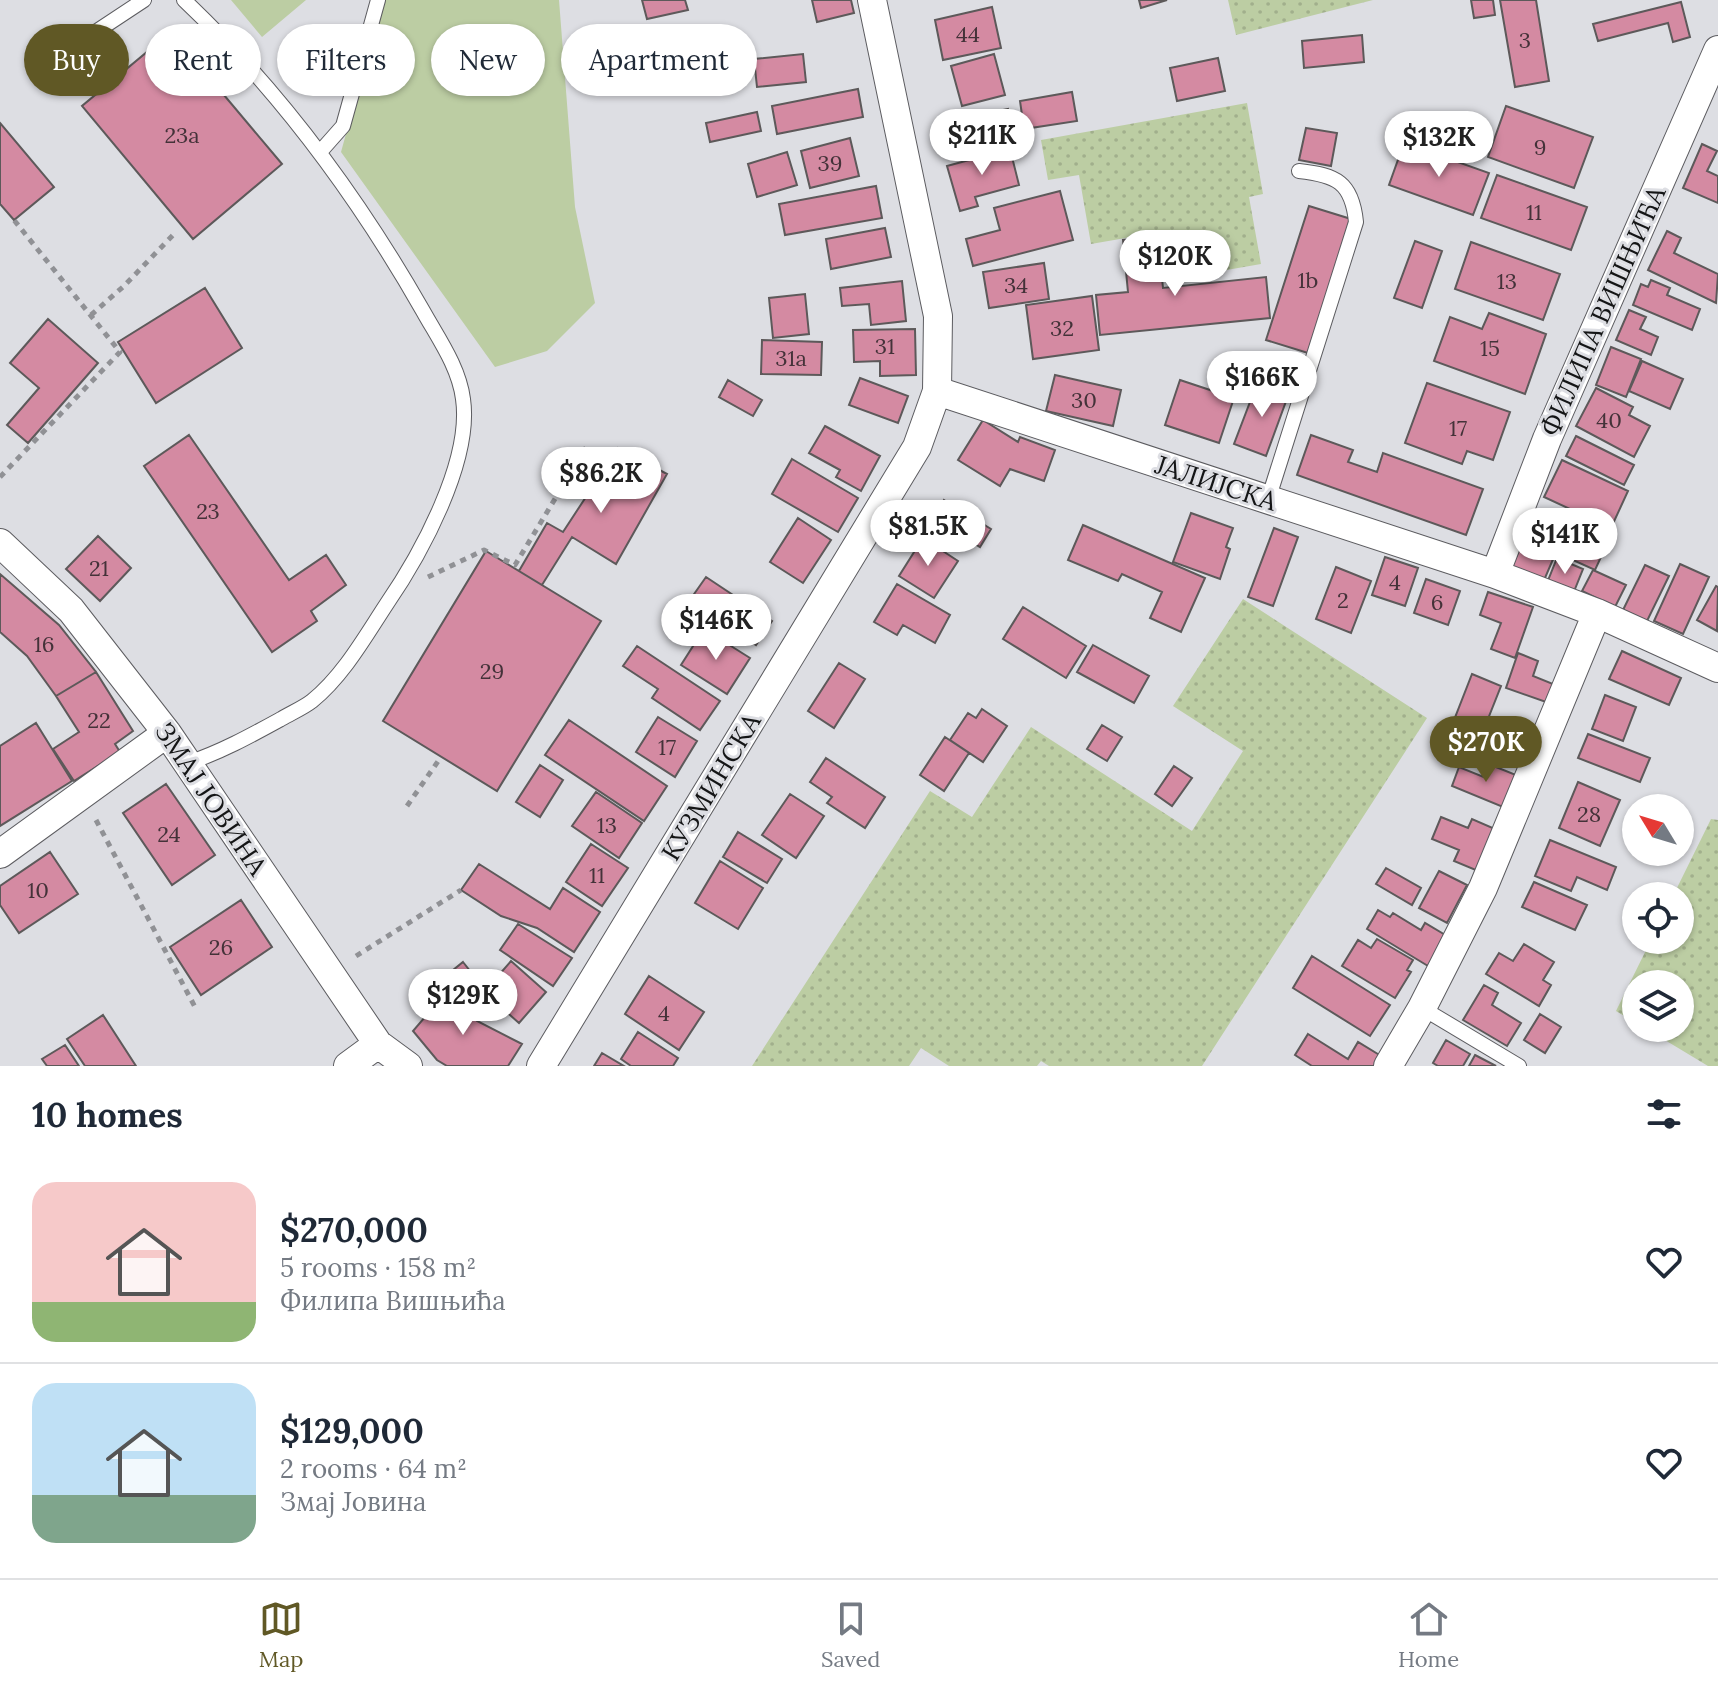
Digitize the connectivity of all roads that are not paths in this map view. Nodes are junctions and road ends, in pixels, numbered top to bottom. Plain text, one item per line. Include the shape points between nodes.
1 (144, 0) edge
2 (184, 0) edge
3 (378, 0) edge
4 (872, 0) edge
5 (108, 24) edge
6 (1718, 50) edge
7 (320, 152) junction
8 (1299, 171) dead end
9 (937, 391) junction
10 (1268, 500) junction
11 (0, 543) edge
12 (1495, 574) junction
13 (1597, 613) junction
14 (1718, 668) edge
15 (167, 733) junction
16 (188, 763) junction
17 (0, 854) edge
18 (1422, 1008) junction
19 (378, 1044) junction
20 (348, 1066) edge
21 (408, 1066) edge
22 (541, 1066) edge
23 (1388, 1066) edge
24 (1519, 1066) edge

1 - 5 lane
2 - 7 lane
3 - 7 lane via 343,126
4 - 9 street, КУЗМИНСКА via 938,316
6 - 12 street, ФИЛИПА ВИШЊИЋА via 1547,439
7 - 16 lane via 400,272 452,363 463,397 464,434 435,517 395,593 342,669 312,701 219,753
8 - 10 lane via 1326,174 1341,183 1351,195 1356,222
9 - 10 street, ЈАЛИЈСКА
9 - 22 street, КУЗМИНСКА via 917,447
10 - 12 street, ЈАЛИЈСКА
11 - 15 street, ЗМАЈ ЈОВИНА via 71,610
12 - 13 street, ЈАЛИЈСКА
13 - 14 street, ЈАЛИЈСКА
13 - 18 street via 1483,888
15 - 16 street, ЗМАЈ ЈОВИНА
15 - 17 street
16 - 19 street, ЗМАЈ ЈОВИНА
18 - 23 street
18 - 24 lane
19 - 20 street
19 - 21 street, ЗМАЈ ЈОВИНА

